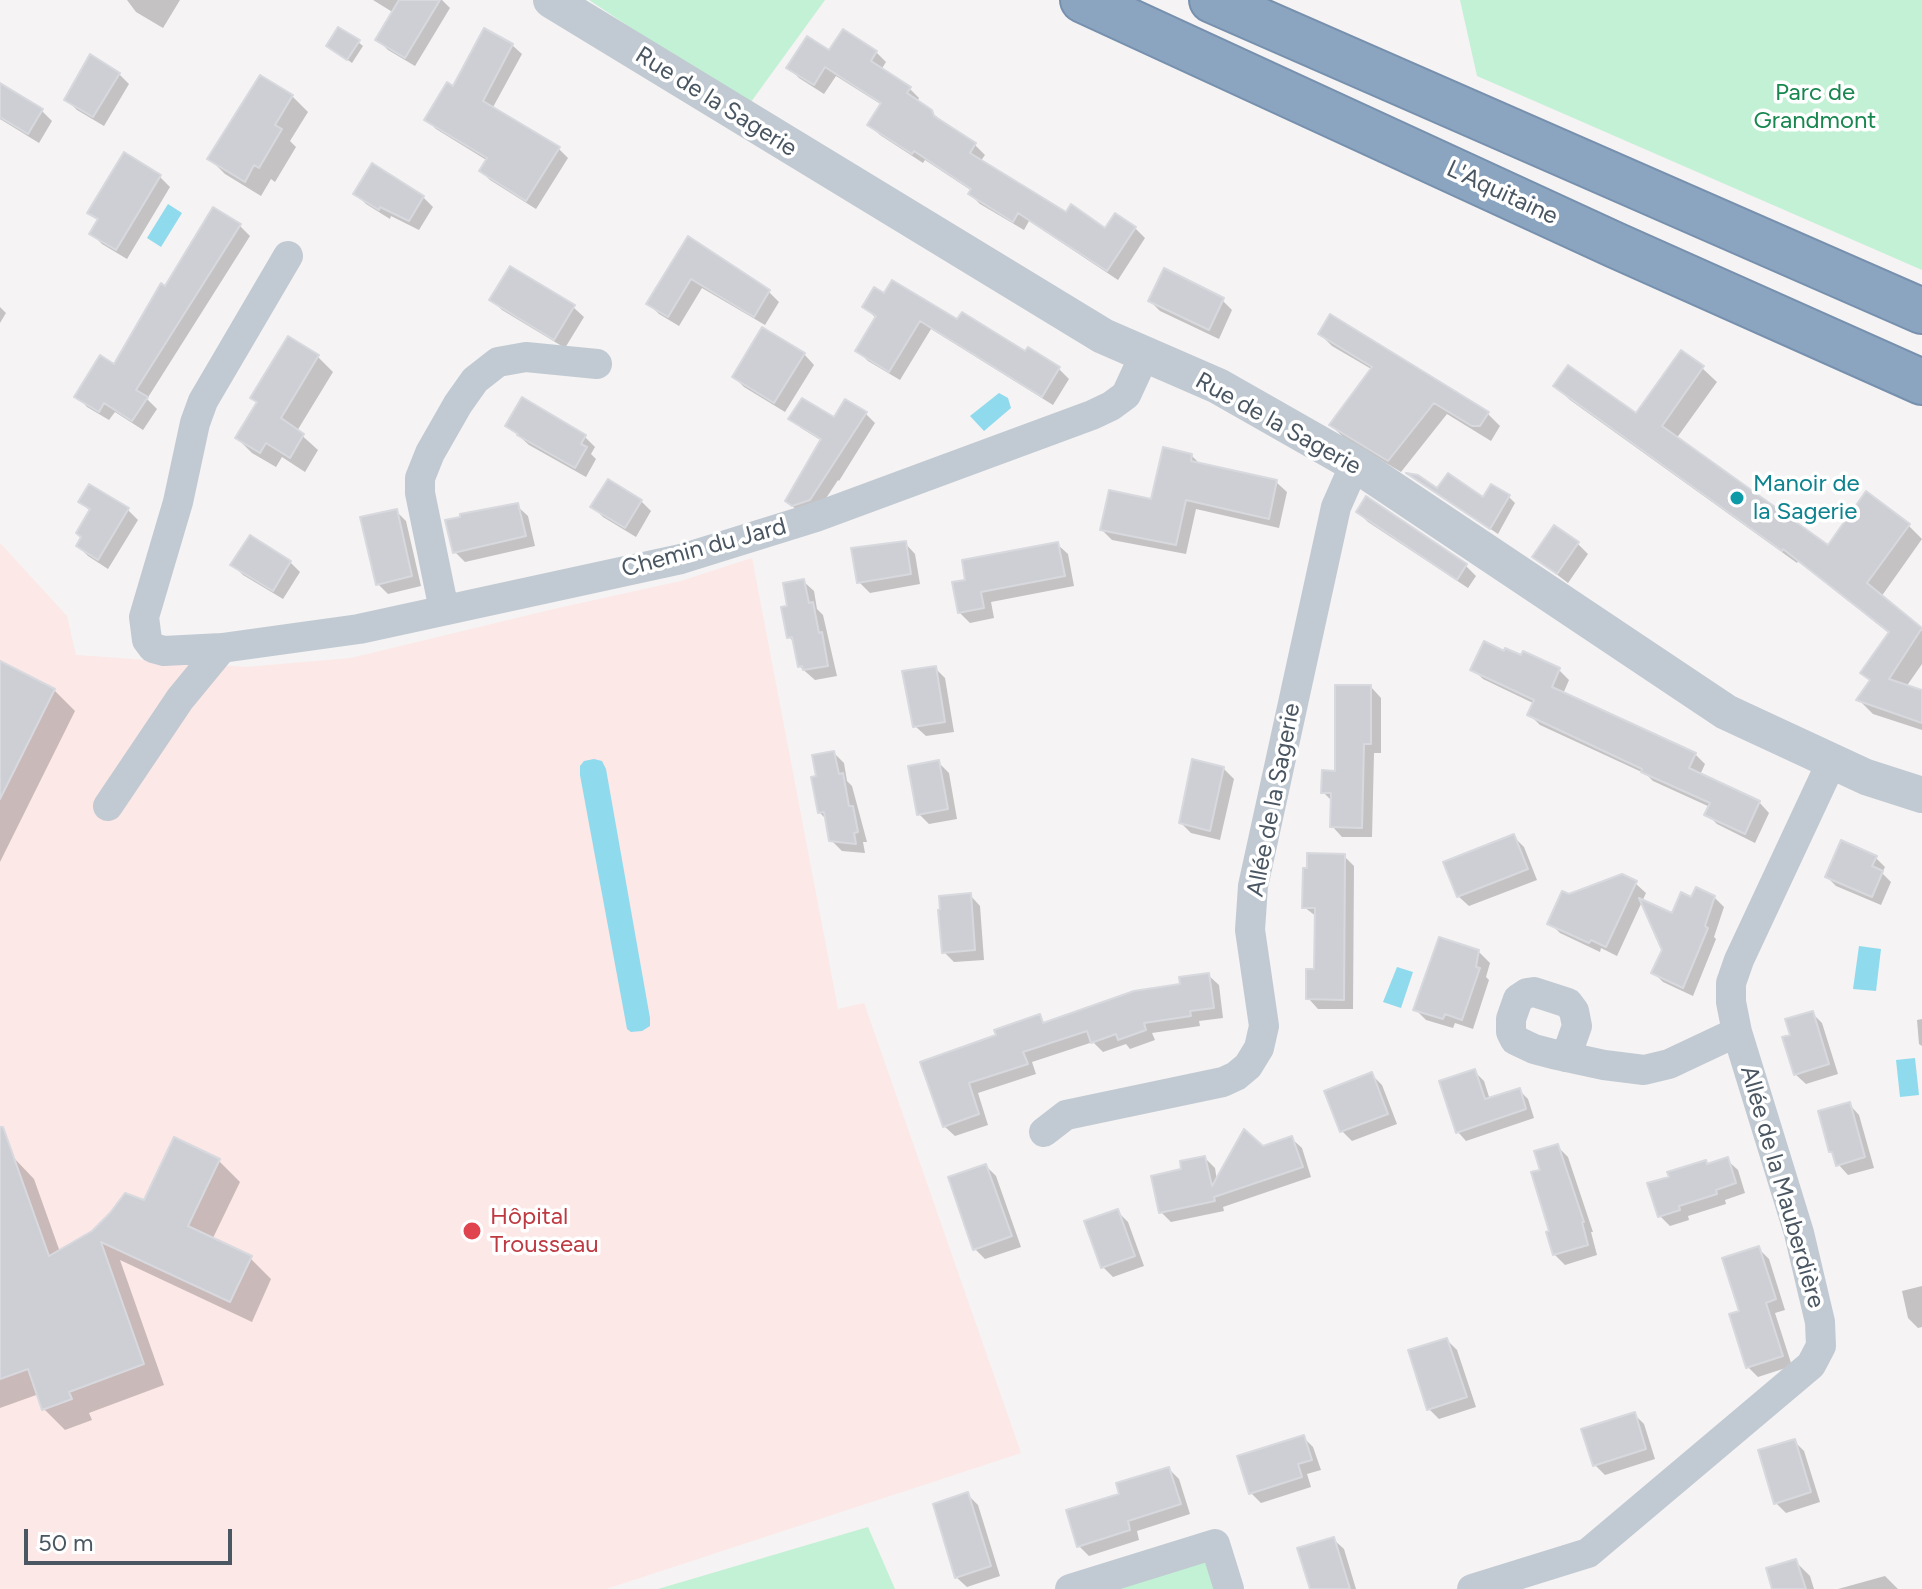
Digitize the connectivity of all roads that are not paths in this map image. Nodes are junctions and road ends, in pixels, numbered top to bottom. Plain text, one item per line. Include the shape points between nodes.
1 (551, 0) edge
2 (1083, 0) edge
3 (1212, 0) edge
4 (288, 256) dead end
5 (1922, 311) edge
6 (1144, 356) junction
7 (597, 364) dead end
8 (1922, 382) edge
9 (1355, 464) junction
10 (444, 610) junction
11 (222, 648) junction
12 (1832, 761) junction
13 (1922, 795) edge
14 (108, 806) dead end
15 (1737, 1032) junction
16 (1566, 1057) dead end
17 (1044, 1132) dead end
18 (1070, 1589) edge
19 (1229, 1589) edge
20 (1472, 1589) edge

1 - 6 street, Rue de la Sagerie via 1026,292
2 - 8 highway, L'Aquitaine
3 - 5 highway
4 - 11 street, Chemin du Jard via 203,401 144,617 153,648
6 - 9 street, Rue de la Sagerie via 1218,386
6 - 10 street, Chemin du Jard via 1126,395 1111,406 831,512 681,559
7 - 10 street via 526,357 498,362 475,380 458,404 420,478
9 - 12 street, Rue de la Sagerie via 1697,694
9 - 17 street, Allée de la Sagerie via 1336,507 1253,886 1250,930 1264,1026 1259,1048 1248,1066 1223,1082 1066,1115
10 - 11 street, Chemin du Jard via 359,629
11 - 14 street
12 - 13 street, Rue de la Sagerie
12 - 15 street, Allée de la Mauberdière via 1739,960 1731,993
15 - 16 street via 1644,1070
15 - 20 street, Allée de la Mauberdière via 1799,1233 1821,1346 1811,1365 1588,1553
18 - 19 street via 1215,1544

